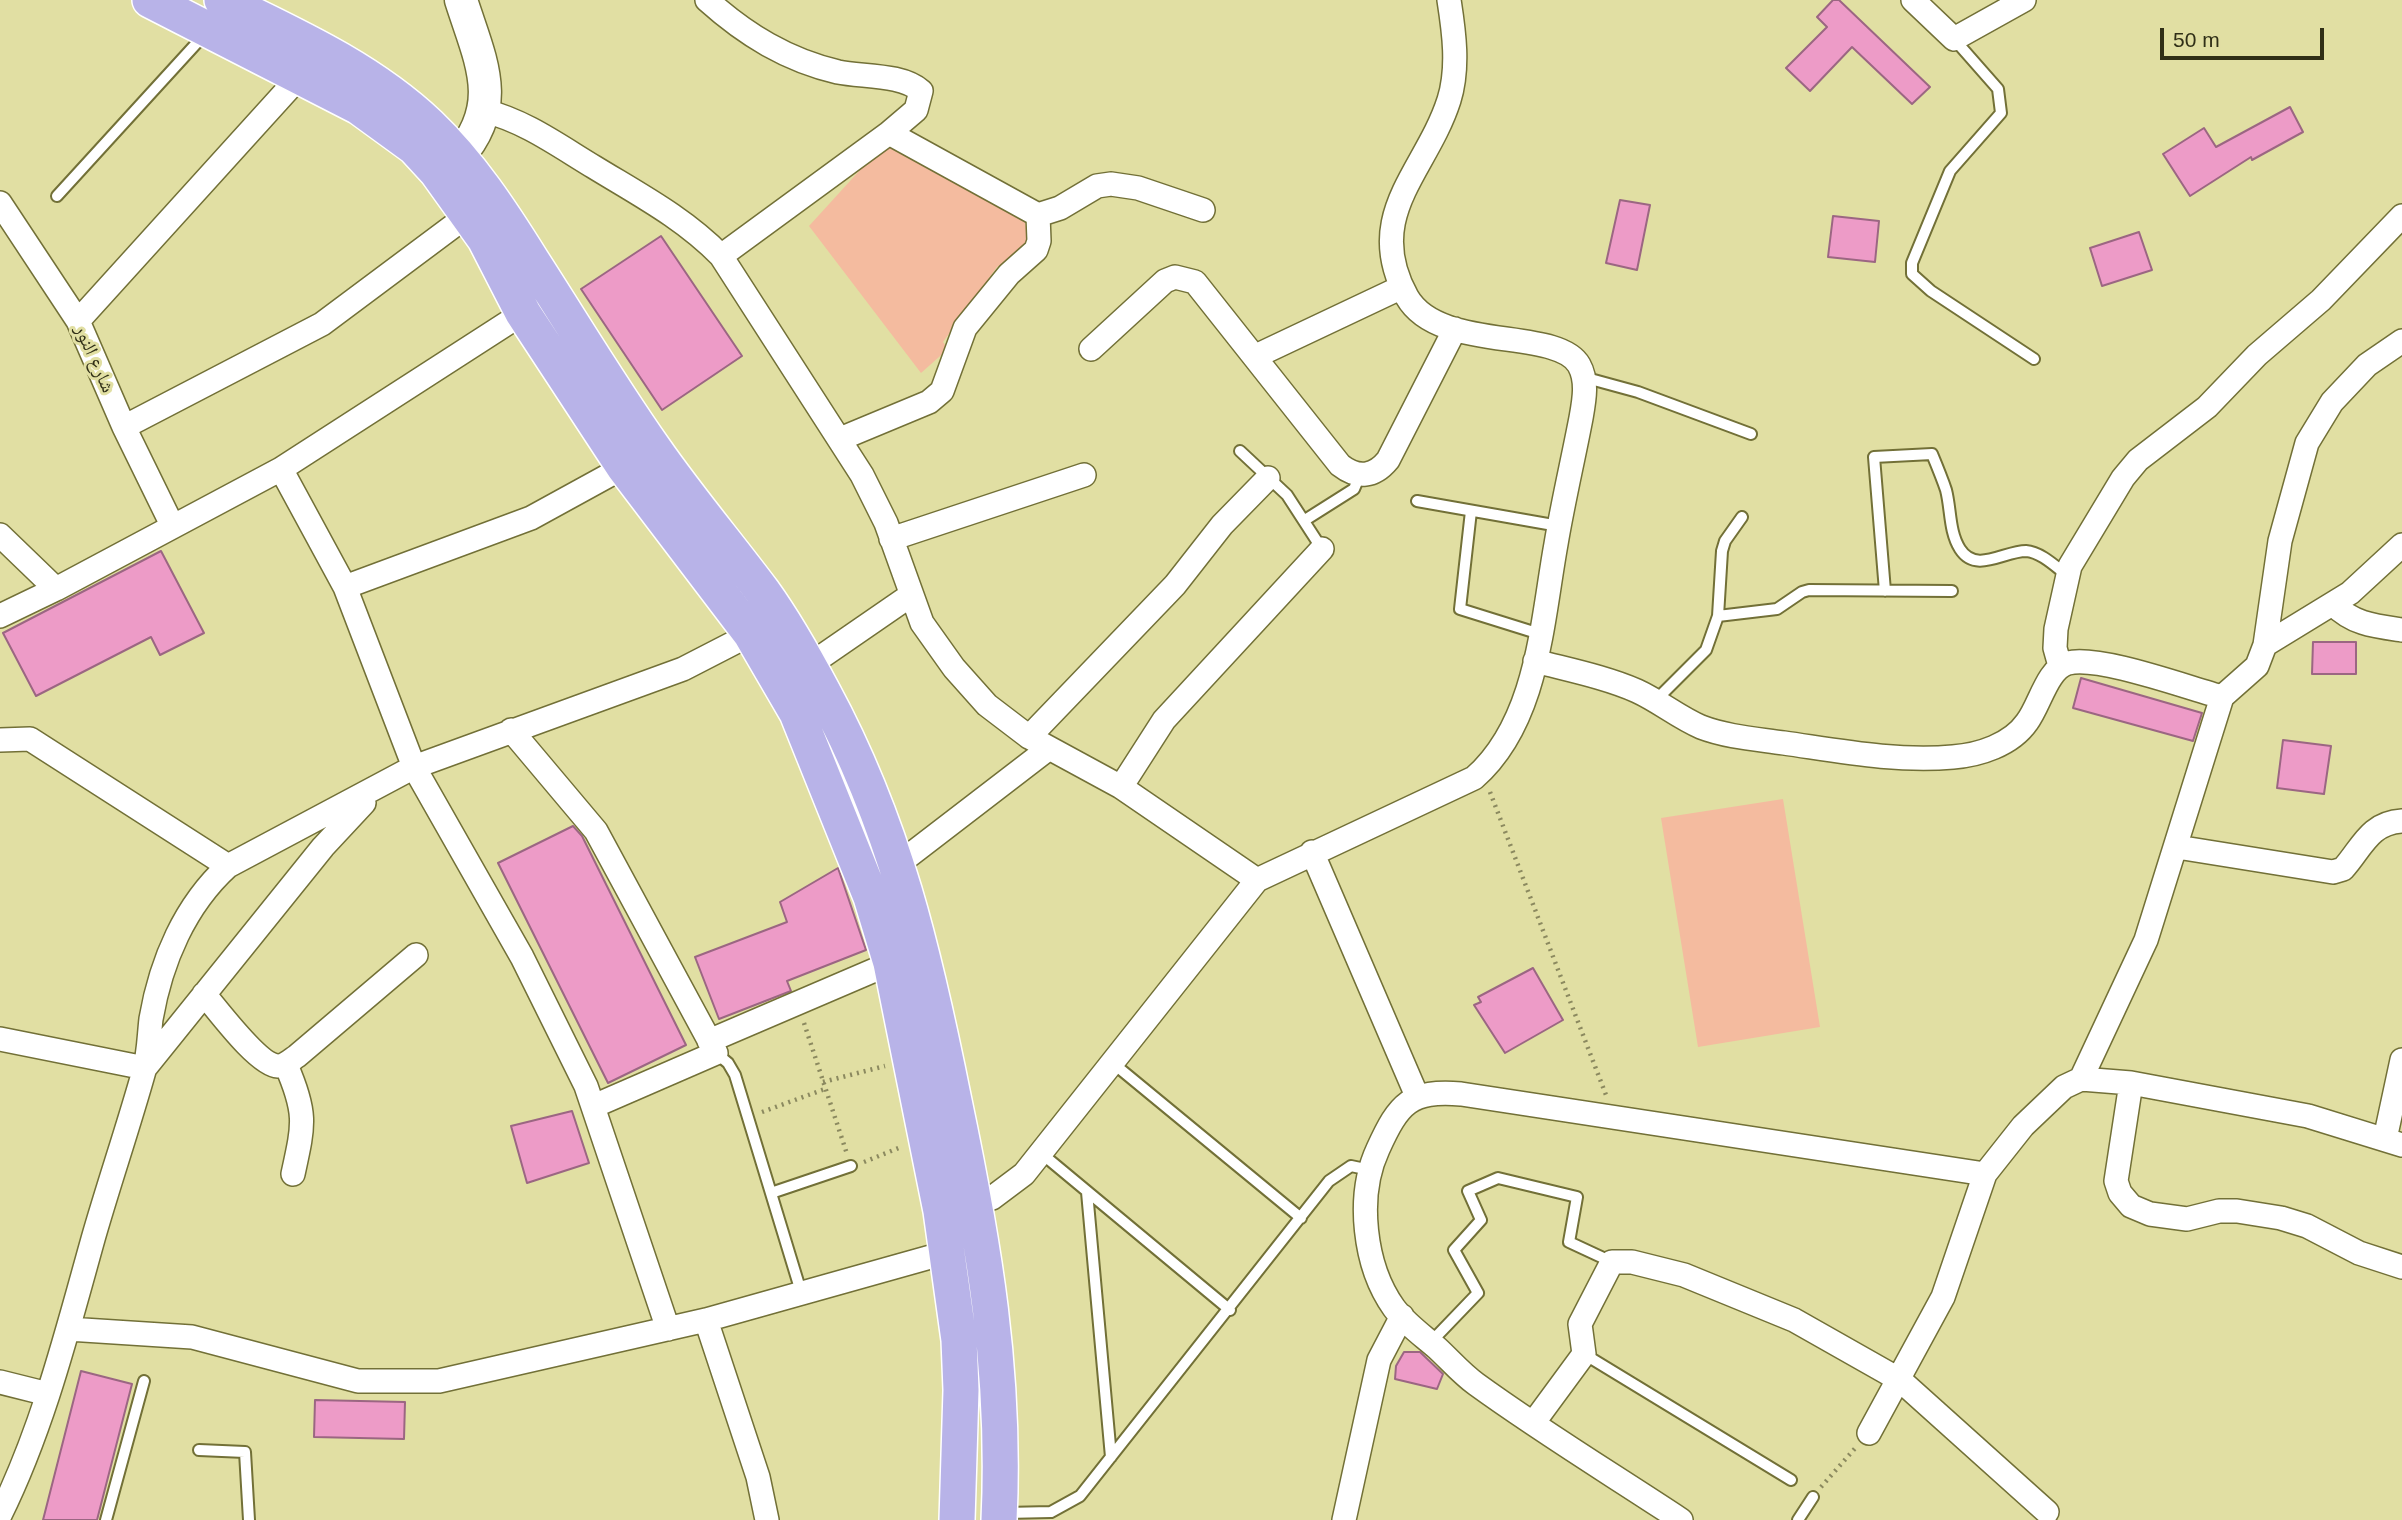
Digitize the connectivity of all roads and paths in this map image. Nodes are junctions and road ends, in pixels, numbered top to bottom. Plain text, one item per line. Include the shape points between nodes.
1 (150, 0) edge
2 (461, 0) edge
3 (708, 0) edge
4 (1449, 0) edge
5 (1913, 0) edge
6 (2024, 0) edge
7 (216, 15) edge
8 (1954, 39) junction
9 (301, 75) junction
10 (485, 111) junction
11 (889, 132) junction
12 (458, 157) junction
13 (57, 196) dead end
14 (0, 203) edge
15 (1203, 209) dead end
16 (468, 215) junction
17 (1038, 215) junction
18 (2402, 216) edge
19 (721, 256) junction
20 (1402, 286) junction
21 (523, 313) junction
22 (78, 321) junction
23 (1455, 329) junction
24 (2402, 341) edge
25 (1091, 349) dead end
26 (1256, 355) junction
27 (2034, 359) dead end
28 (1583, 377) junction
29 (124, 427) junction
30 (1751, 434) dead end
31 (840, 439) junction
32 (1240, 452) dead end
33 (624, 467) junction
34 (281, 469) junction
35 (1084, 475) dead end
36 (1360, 475) junction
37 (1268, 478) junction
38 (1417, 502) dead end
39 (1471, 511) junction
40 (1742, 517) dead end
41 (1305, 520) junction
42 (172, 525) junction
43 (1559, 526) junction
44 (0, 535) edge
45 (891, 540) junction
46 (2402, 545) edge
47 (1322, 549) joint
48 (2068, 576) junction
49 (345, 587) junction
50 (56, 589) junction
51 (1885, 591) junction
52 (1952, 591) dead end
53 (911, 594) junction
54 (2333, 604) junction
55 (0, 616) edge
56 (1718, 617) junction
57 (2402, 630) edge
58 (751, 634) junction
59 (1540, 634) junction
60 (2265, 645) junction
61 (1535, 661) junction
62 (808, 666) junction
63 (2060, 666) junction
64 (2222, 697) junction
65 (1656, 700) junction
66 (512, 730) junction
67 (0, 740) edge
68 (1038, 743) junction
69 (414, 767) junction
70 (1482, 771) junction
71 (388, 781) junction
72 (1121, 786) junction
73 (2402, 821) edge
74 (2177, 847) junction
75 (1312, 852) junction
76 (897, 865) junction
77 (229, 866) junction
78 (1257, 880) junction
79 (416, 955) dead end
80 (891, 963) junction
81 (204, 994) junction
82 (798, 1003) junction
83 (0, 1039) edge
84 (713, 1047) junction
85 (2402, 1059) edge
86 (910, 1060) junction
87 (1114, 1063) junction
88 (286, 1065) junction
89 (145, 1068) junction
90 (2081, 1079) junction
91 (823, 1083) junction
92 (2131, 1083) junction
93 (825, 1089) junction
94 (1417, 1096) junction
95 (594, 1106) junction
96 (748, 1117) junction
97 (1615, 1119) junction
98 (925, 1137) junction
99 (2393, 1142) edge
100 (1041, 1153) junction
101 (852, 1166) junction
102 (1370, 1170) junction
103 (293, 1174) dead end
104 (1985, 1174) junction
105 (1087, 1192) junction
106 (771, 1193) junction
107 (975, 1204) junction
108 (941, 1211) junction
109 (1301, 1218) junction
110 (982, 1242) junction
111 (949, 1252) junction
112 (1612, 1262) junction
113 (2402, 1267) edge
114 (802, 1295) junction
115 (1230, 1310) junction
116 (1402, 1316) junction
117 (706, 1320) junction
118 (68, 1329) junction
119 (668, 1329) junction
120 (1430, 1343) junction
121 (1584, 1354) junction
122 (1900, 1380) junction
123 (144, 1381) dead end
124 (0, 1382) edge
125 (48, 1394) junction
126 (1534, 1422) junction
127 (1869, 1433) joint
128 (199, 1450) dead end
129 (1111, 1457) junction
130 (1791, 1480) dead end
131 (1813, 1497) joint
132 (2047, 1513) dead end
133 (0, 1515) edge
134 (999, 1516) edge
135 (106, 1520) edge
136 (249, 1520) edge
137 (767, 1520) edge
138 (957, 1520) edge
139 (1343, 1520) edge
140 (1681, 1520) edge
141 (1798, 1520) edge

1 - 7 main road
2 - 10 main road via 483,76
3 - 11 street via 740,29 776,50 839,72 915,86 921,91 916,110
4 - 20 street via 1454,52 1448,101 1408,178 1394,218 1393,265
5 - 8 street
6 - 8 street
7 - 9 main road
7 - 12 main road via 314,45 370,79 423,120
7 - 13 lane
8 - 27 lane via 1998,89 2001,113 1958,159 1944,183 1912,263 1913,274 1931,291
9 - 16 main road via 359,107 414,147
9 - 22 street
10 - 12 main road via 476,136
10 - 19 street via 532,129 650,201 699,234
11 - 17 street
11 - 19 street
12 - 62 main road via 499,209 653,449 765,596
14 - 22 street, شارع النور
15 - 17 street via 1111,184 1097,186
16 - 21 main road
16 - 29 street via 322,324
17 - 31 street via 1036,250 1009,274 965,328 942,391 929,402
18 - 48 street via 2207,407 2138,460 2123,478
19 - 31 street
20 - 23 street via 1425,316
20 - 26 street
21 - 33 main road
21 - 34 street
22 - 29 street, شارع النور
23 - 28 street via 1565,352 1578,363
23 - 36 street via 1388,460 1371,474
24 - 60 street via 2349,383 2322,415 2307,443 2280,541
25 - 26 street via 1165,281 1185,278 1202,289
26 - 36 street via 1340,465
28 - 30 lane
28 - 43 street via 1581,418
29 - 42 street, شارع النور
31 - 45 street
32 - 37 lane
33 - 49 street via 531,517
33 - 58 main road
34 - 42 street
34 - 49 street
35 - 45 street
36 - 41 lane via 1354,489
37 - 41 lane
37 - 68 street via 1222,525
38 - 39 lane
39 - 43 lane
39 - 59 lane via 1460,609
40 - 56 lane via 1722,551
41 - 47 lane
42 - 50 street
43 - 59 street
44 - 50 street
45 - 53 street
46 - 54 street
47 - 72 street via 1164,720
48 - 51 lane via 2028,551 1979,561 1968,557 1955,536 1933,454 1874,457
48 - 63 street via 2056,629
49 - 69 street
50 - 55 street
51 - 52 lane
51 - 56 lane via 1809,590 1777,609
53 - 62 street
53 - 68 street via 922,623 954,668 987,705
54 - 57 street via 2359,623
54 - 60 street
56 - 65 lane via 1706,650
58 - 66 street via 682,669
58 - 80 main road via 818,759 872,897
59 - 61 street
60 - 64 street via 2258,666
61 - 65 street via 1621,685
61 - 70 street via 1520,709
62 - 76 main road via 867,787
63 - 64 street via 2081,661 2099,664
63 - 65 street via 2016,735 1972,755 1952,757 1896,757 1748,738 1702,727
64 - 74 street
66 - 69 street
66 - 84 street via 596,831
67 - 77 street via 30,739
68 - 72 street
68 - 76 street
69 - 71 street
69 - 95 street via 522,957
70 - 75 street via 1458,788
70 - 97 path
71 - 77 street
71 - 81 street via 343,823
72 - 78 street
73 - 74 street via 2379,826 2361,842 2343,869 2333,872
74 - 90 street via 2146,940
75 - 78 street
75 - 94 street
76 - 107 main road via 924,954
77 - 89 street via 194,902 164,967
78 - 87 street
79 - 88 street
80 - 82 street
80 - 86 main road
81 - 88 street via 262,1059
81 - 89 street
82 - 84 street
82 - 91 path
83 - 89 street
84 - 95 street
84 - 96 lane via 735,1075
85 - 99 street
86 - 91 path
86 - 98 main road
87 - 100 street
87 - 109 lane
88 - 103 street via 300,1098 304,1125
89 - 118 street
90 - 92 street
90 - 104 street via 2051,1098
91 - 93 path
92 - 99 street via 2308,1116
92 - 113 street via 2116,1181 2131,1206 2171,1219 2219,1211 2281,1217
93 - 96 path
93 - 101 path
94 - 97 street via 1461,1094
94 - 102 street via 1398,1114
95 - 119 street
96 - 106 lane
97 - 104 street
98 - 101 path
98 - 108 main road
100 - 105 lane
100 - 107 street via 1009,1187
101 - 106 lane
102 - 109 lane via 1351,1166 1340,1171
102 - 116 street via 1367,1231 1371,1255 1381,1283
104 - 122 street via 1943,1297
105 - 115 lane
105 - 129 lane
106 - 114 lane
107 - 108 street
107 - 110 main road
108 - 111 main road
109 - 115 lane
110 - 111 street
110 - 134 main road via 997,1357
111 - 114 street
111 - 138 main road via 961,1390
112 - 120 lane via 1569,1242 1577,1197 1498,1178 1468,1191 1480,1220 1454,1250 1478,1293
112 - 121 street via 1580,1325
112 - 122 street via 1632,1262 1684,1275 1794,1320
114 - 117 street
115 - 129 lane
116 - 120 street
116 - 139 street via 1379,1360
117 - 119 street
117 - 137 street via 754,1464
118 - 119 street via 192,1337 334,1377 412,1383 475,1375
118 - 125 street
120 - 126 street via 1474,1383
121 - 126 street
121 - 130 lane
122 - 127 street
122 - 132 street
123 - 135 lane
124 - 125 street
125 - 133 street
126 - 140 street
127 - 131 path
128 - 136 lane via 245,1452
129 - 134 lane via 1080,1496 1066,1506
131 - 141 lane

